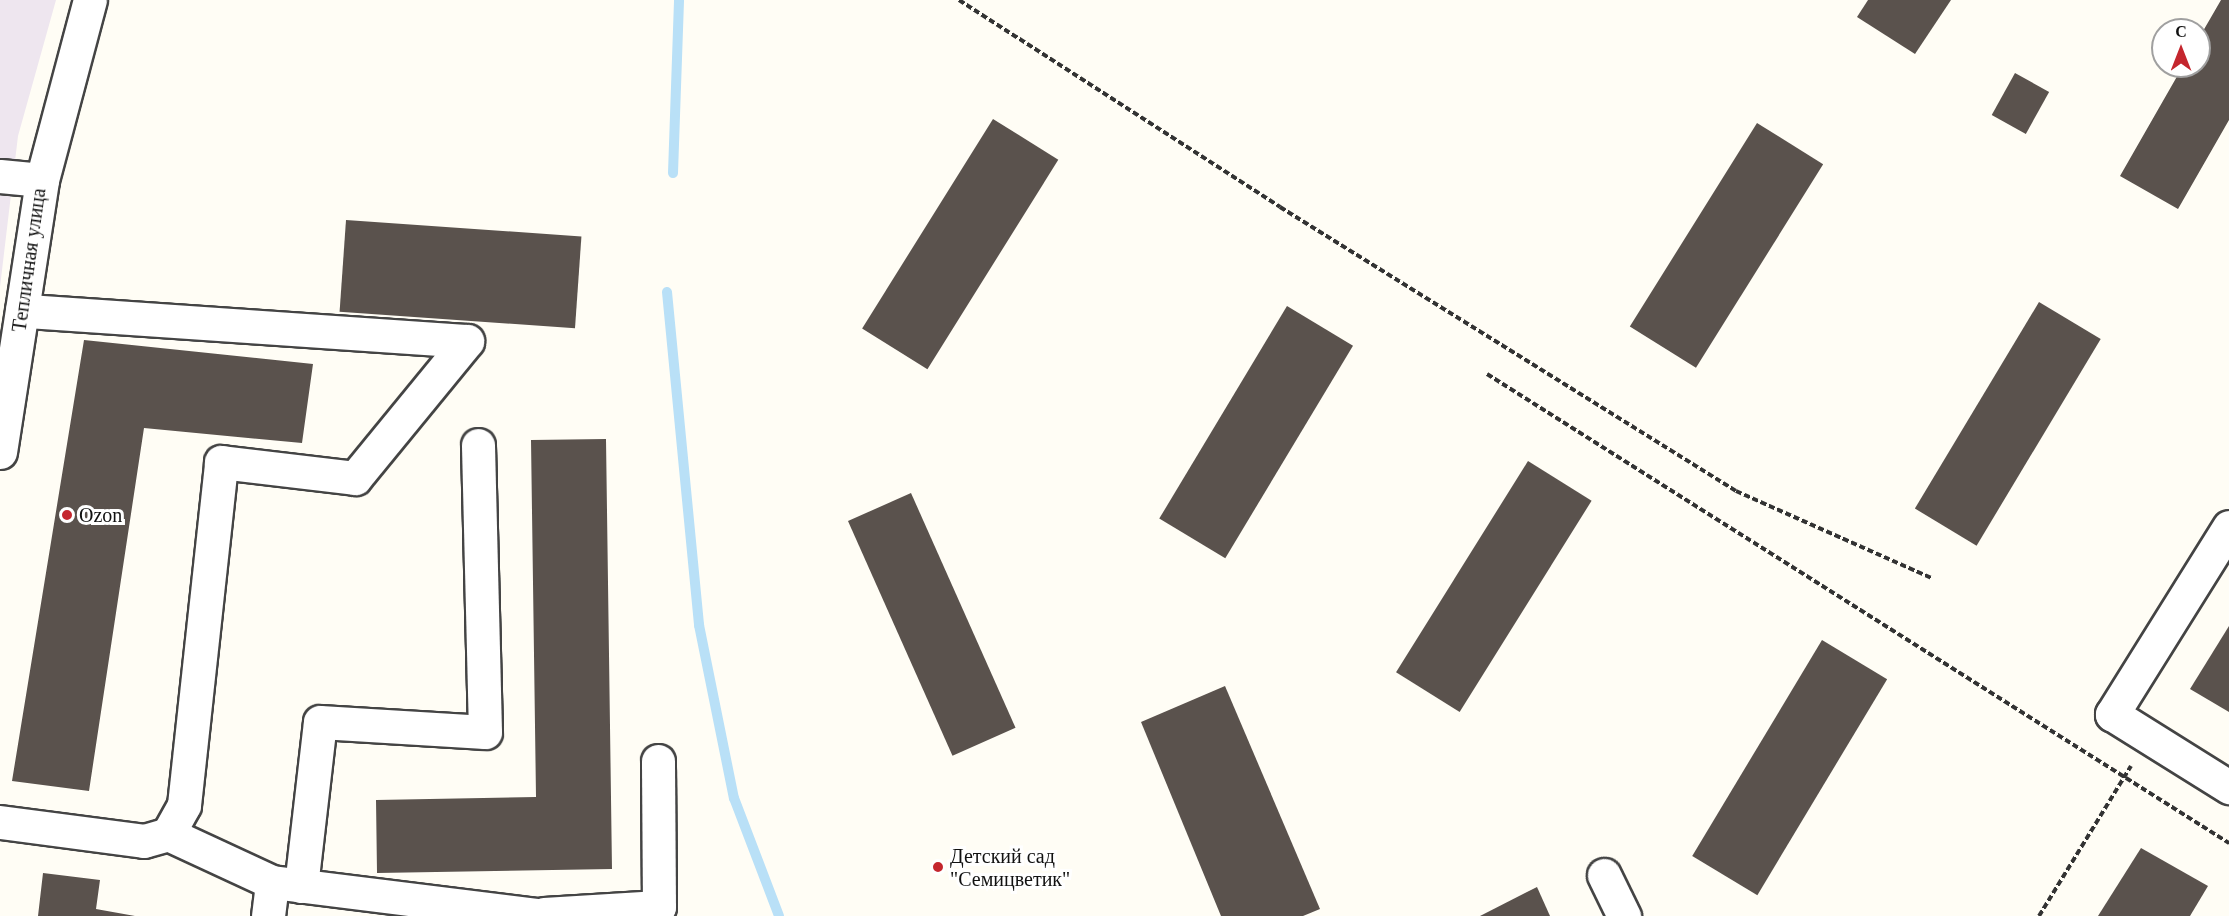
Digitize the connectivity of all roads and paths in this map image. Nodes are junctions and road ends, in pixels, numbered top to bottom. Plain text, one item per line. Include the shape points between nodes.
1 (90, 0) edge
2 (959, 0) edge
3 (0, 176) edge
4 (42, 180) junction
5 (22, 311) junction
6 (1487, 374) dead end
7 (478, 445) dead end
8 (0, 452) edge
9 (2229, 527) edge
10 (1931, 578) dead end
11 (2148, 737) junction
12 (658, 761) dead end
13 (2124, 777) junction
14 (2229, 787) edge
15 (0, 822) edge
16 (168, 834) junction
17 (2229, 843) edge
18 (1604, 875) dead end
19 (286, 884) junction
20 (544, 915) edge
21 (268, 916) edge
22 (1624, 916) edge
23 (2039, 916) edge

1 - 4 street
2 - 10 path via 1280,207 1736,491
3 - 4 street, Тепличная улица
4 - 5 street, Тепличная улица
5 - 8 street, Тепличная улица
5 - 16 street via 467,341 355,478 221,462 184,805
6 - 13 path
7 - 19 street via 485,732 320,722
9 - 11 street via 2112,714
11 - 13 path
11 - 14 street
12 - 20 street via 659,907
13 - 17 path
13 - 23 path
15 - 16 street via 144,841
16 - 19 street
18 - 22 street
19 - 20 street
19 - 21 street

